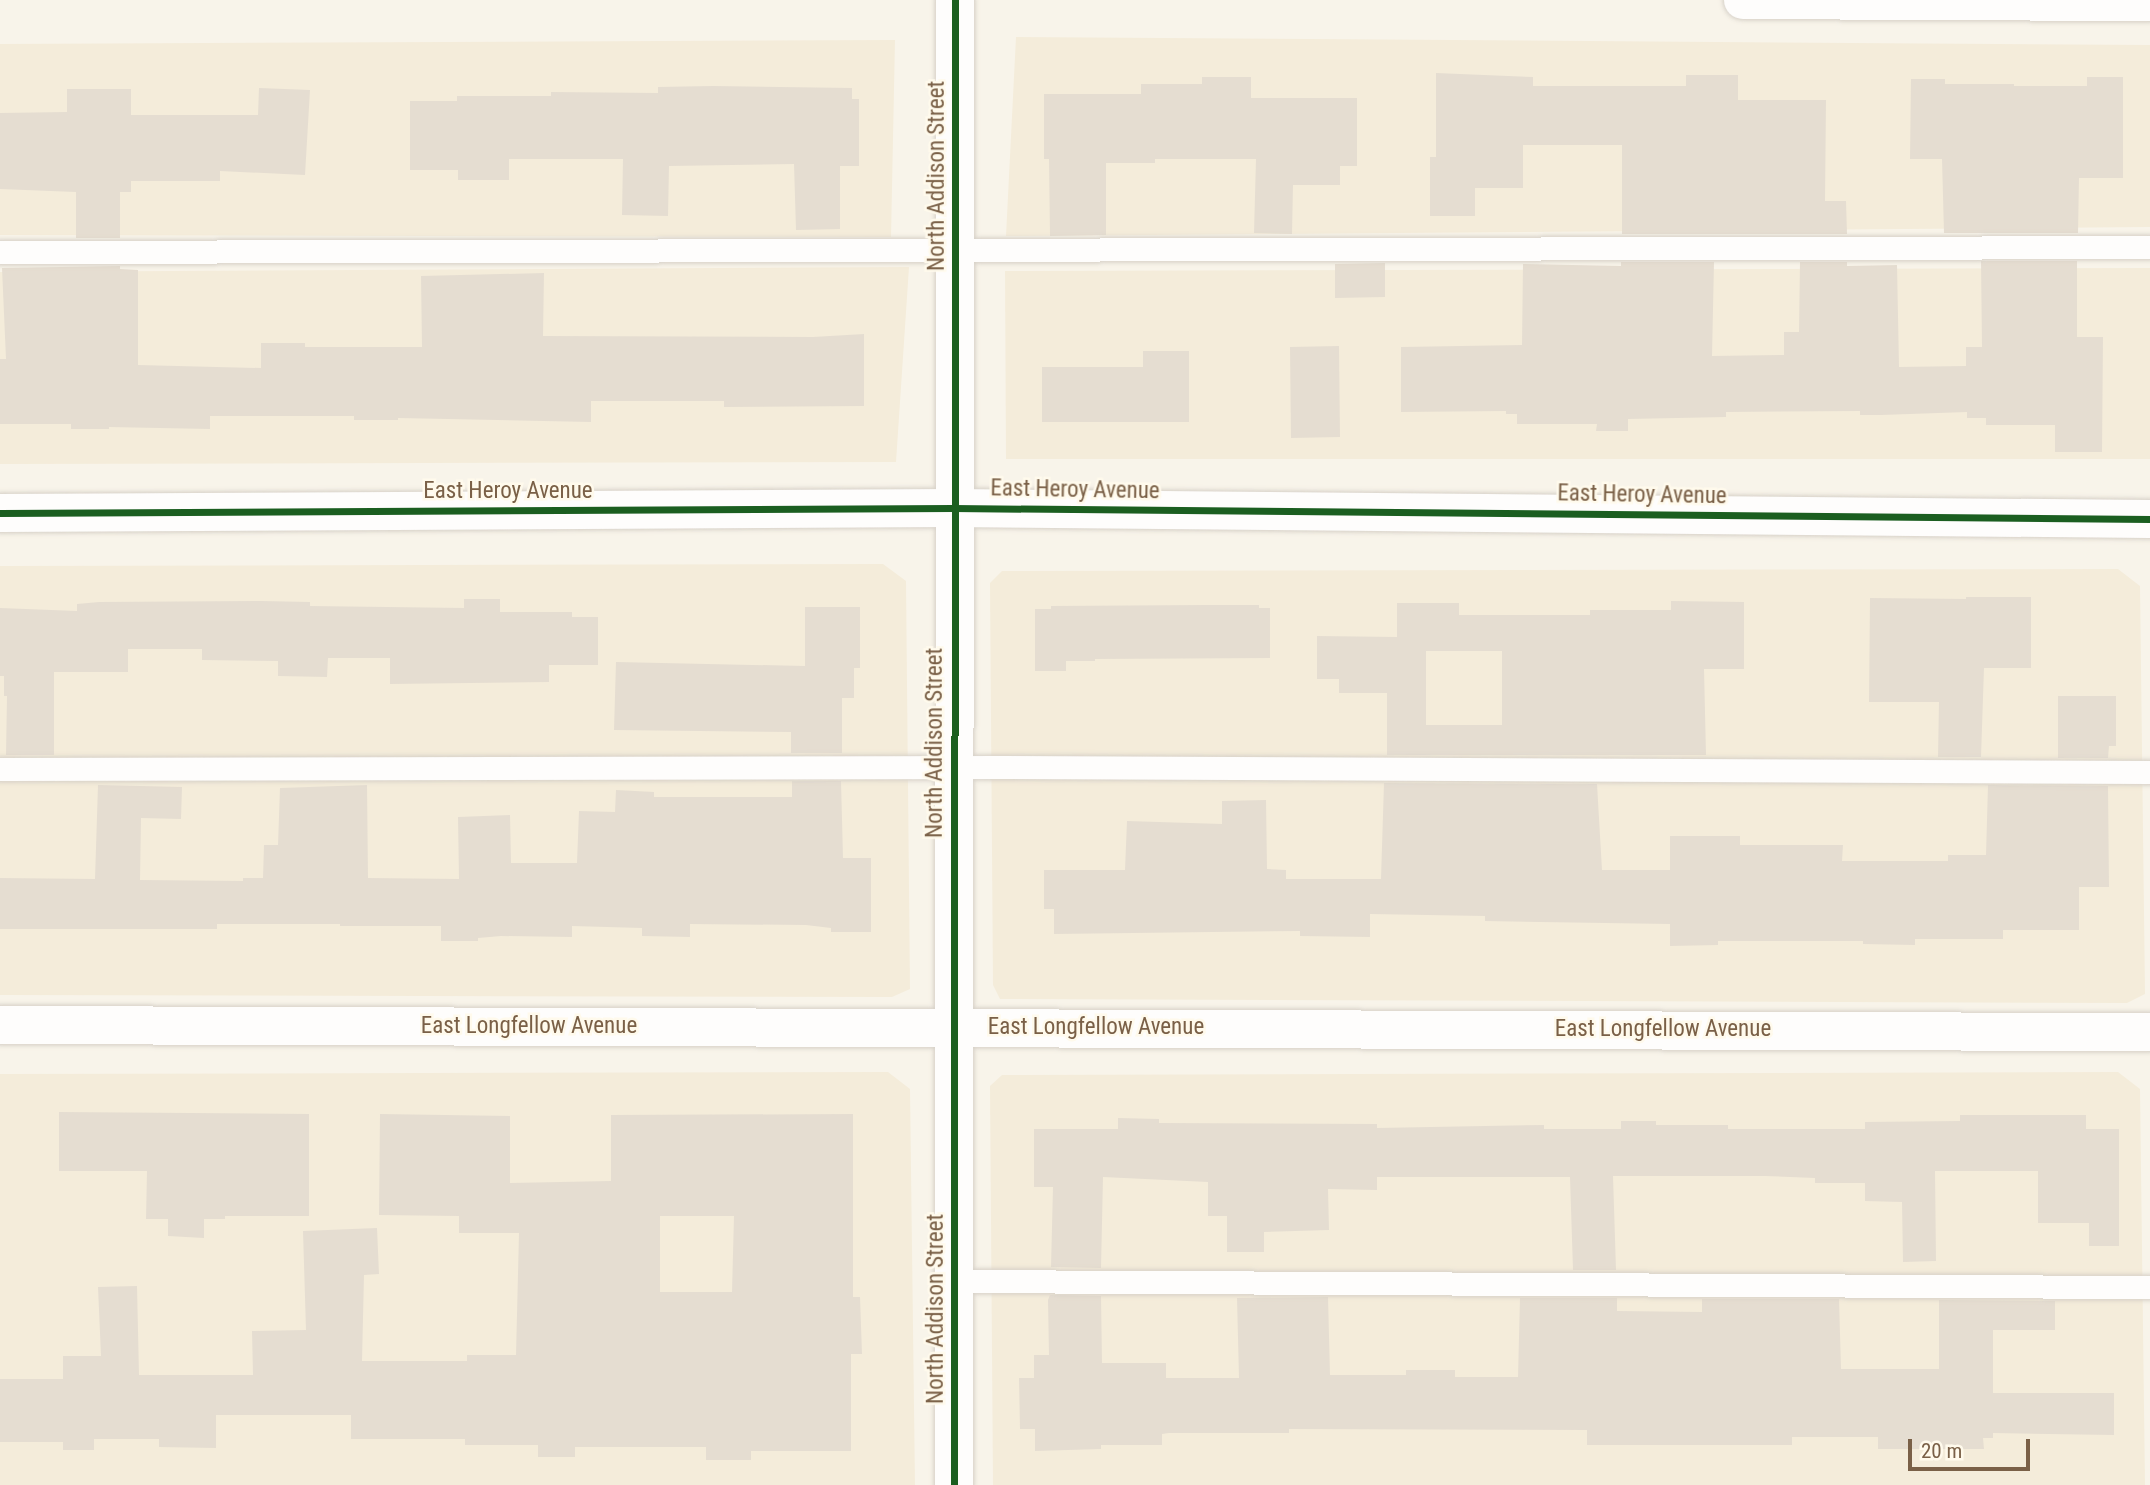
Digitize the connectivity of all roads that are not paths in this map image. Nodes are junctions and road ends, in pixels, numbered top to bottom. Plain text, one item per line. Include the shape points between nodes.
1 (955, 0) edge
2 (1742, 0) edge
3 (2150, 2) edge
4 (2150, 247) edge
5 (956, 250) junction
6 (0, 252) edge
7 (953, 508) junction
8 (0, 513) edge
9 (2150, 519) edge
10 (955, 767) junction
11 (0, 769) edge
12 (2150, 772) edge
13 (0, 1026) edge
14 (956, 1027) junction
15 (2150, 1032) edge
16 (955, 1281) junction
17 (2150, 1287) edge
18 (954, 1485) edge

1 - 5 street, North Addison Street
2 - 3 street
4 - 5 lane
5 - 6 lane
5 - 7 street, North Addison Street
7 - 8 street, East Heroy Avenue
7 - 9 street, East Heroy Avenue
7 - 10 street, North Addison Street
10 - 11 lane
10 - 12 lane
10 - 14 street, North Addison Street
13 - 14 street, East Longfellow Avenue
14 - 15 street, East Longfellow Avenue
14 - 16 street, North Addison Street
16 - 17 lane
16 - 18 street, North Addison Street

